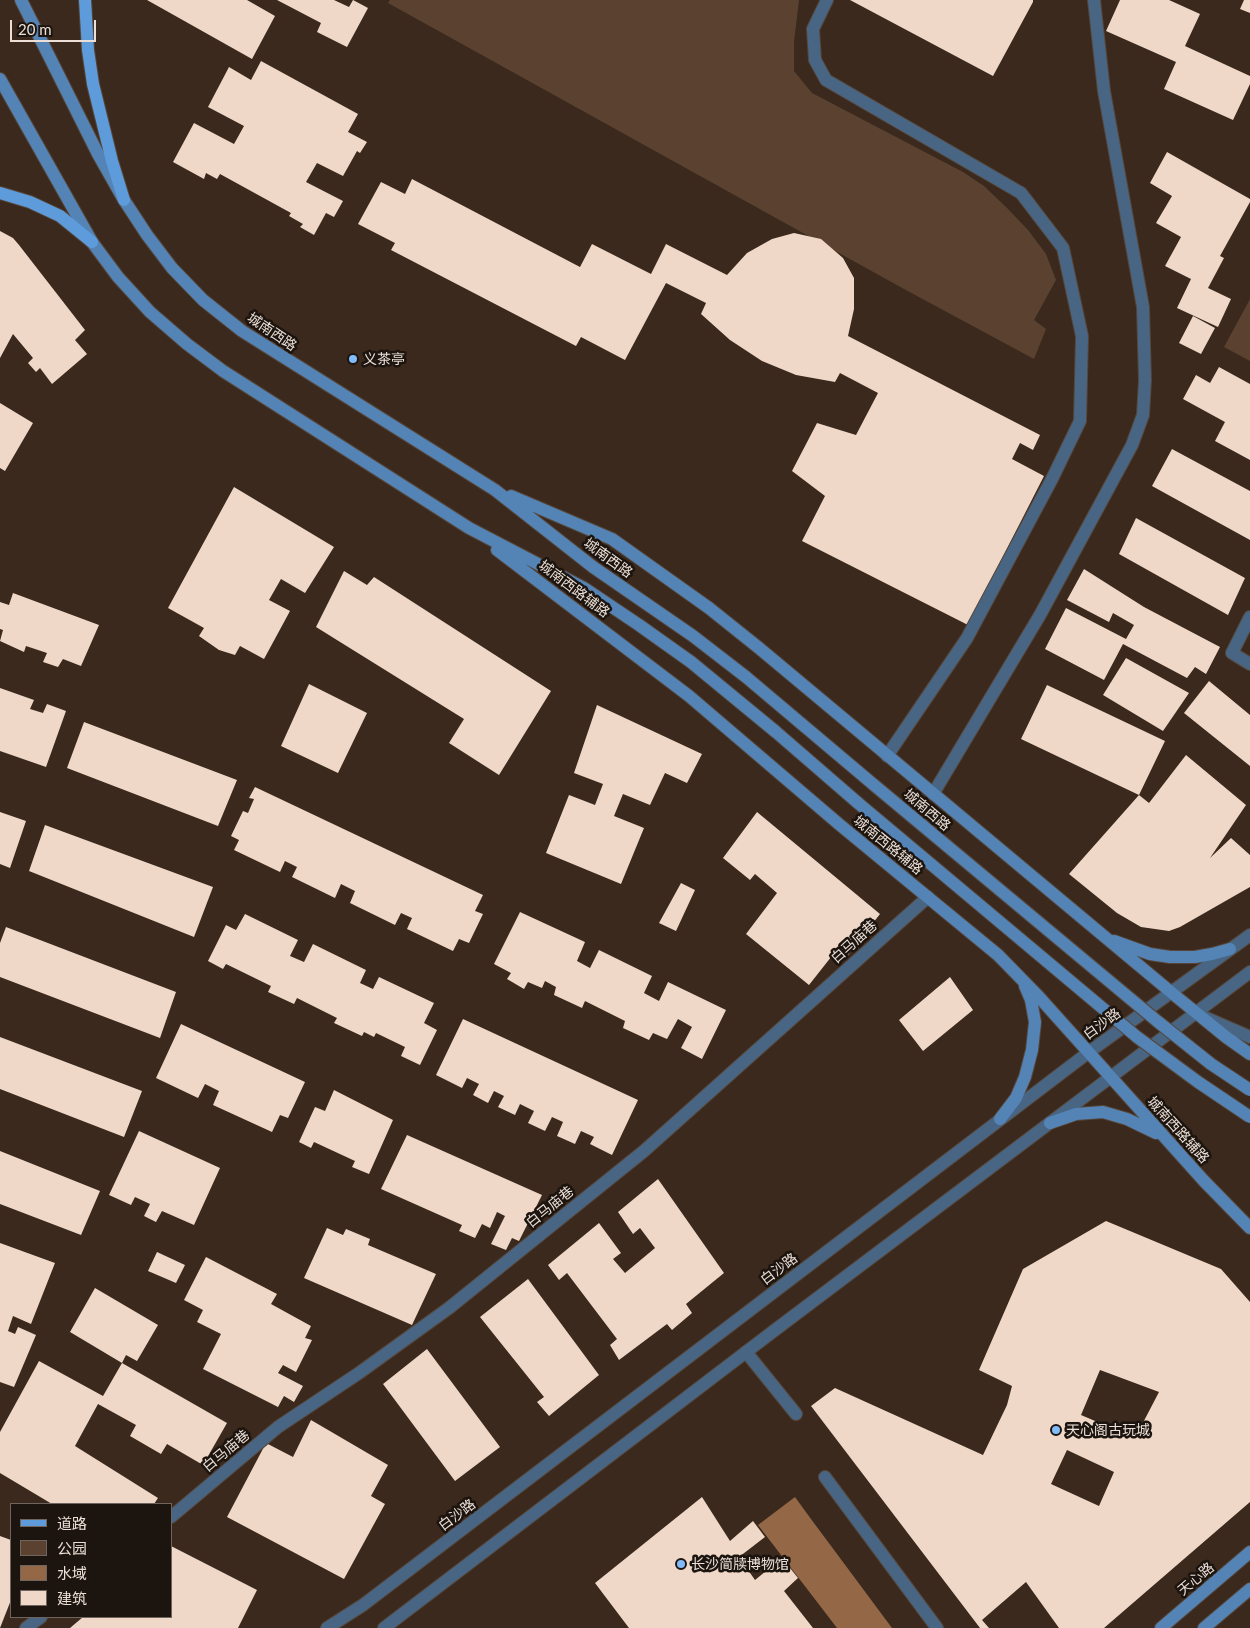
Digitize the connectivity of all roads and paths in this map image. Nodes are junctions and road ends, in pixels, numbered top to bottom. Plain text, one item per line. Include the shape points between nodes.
1 (21, 0) edge
2 (85, 0) edge
3 (827, 0) edge
4 (1094, 0) edge
5 (0, 78) edge
6 (0, 193) edge
7 (124, 200) junction
8 (92, 242) junction
9 (495, 490) junction
10 (469, 528) junction
11 (1250, 617) edge
12 (1250, 664) edge
13 (887, 756) junction
14 (933, 794) junction
15 (928, 896) junction
16 (1250, 934) edge
17 (1105, 938) junction
18 (1230, 949) junction
19 (1250, 972) edge
20 (1020, 977) junction
21 (1171, 992) junction
22 (1196, 1013) junction
23 (1250, 1036) edge
24 (1089, 1052) junction
25 (1250, 1054) edge
26 (1110, 1077) junction
27 (1250, 1090) edge
28 (1250, 1117) edge
29 (1000, 1119) junction
30 (1050, 1123) junction
31 (1172, 1145) junction
32 (1250, 1228) edge
33 (746, 1352) junction
34 (796, 1414) dead end
35 (825, 1478) dead end
36 (172, 1516) edge
37 (1250, 1552) edge
38 (1250, 1589) edge
39 (40, 1618) edge
40 (26, 1628) edge
41 (327, 1628) edge
42 (384, 1628) edge
43 (937, 1628) edge
44 (1161, 1628) edge
45 (1204, 1628) edge

1 - 7 main road, 城南西路
2 - 7 main road via 93,84
3 - 13 street via 813,29 815,60 826,80 1021,193 1063,248 1082,336 1080,421 967,638
4 - 14 street via 1104,91 1142,307 1143,415 1132,445 1040,615
5 - 8 main road
6 - 8 main road via 60,216
7 - 9 main road, 城南西路 via 172,268 203,300 242,331
8 - 10 main road via 150,312 194,350
9 - 13 main road via 612,539 709,608
9 - 27 main road, 城南西路, bridge via 593,567 746,677 1157,1021
10 - 15 main road, 城南西路辅路 via 689,696
10 - 28 main road, bridge via 584,588 691,662 1137,1037
11 - 12 street via 1232,653
13 - 14 main road
14 - 17 main road
15 - 20 main road, 城南西路辅路
15 - 36 street, 白马庙巷 via 644,1150 449,1308 278,1427
16 - 18 street, 白沙路
17 - 18 main road via 1150,954 1170,957 1195,957
17 - 21 main road
18 - 21 street, 白沙路
19 - 22 street
20 - 24 main road, 城南西路辅路
20 - 29 main road via 1031,1000 1036,1022 1025,1077 1016,1098
21 - 22 main road
21 - 24 street, 白沙路
22 - 23 street
22 - 25 main road
22 - 26 street
24 - 26 main road, 城南西路辅路
24 - 29 street, 白沙路
26 - 30 street
26 - 31 main road, 城南西路辅路
29 - 41 street, 白沙路 via 363,1605
30 - 31 main road via 1076,1114 1103,1112 1152,1130
30 - 33 street
31 - 32 main road, 城南西路辅路
33 - 34 street
33 - 42 street
35 - 43 street
37 - 44 main road, 天心路
38 - 45 main road
39 - 40 street

